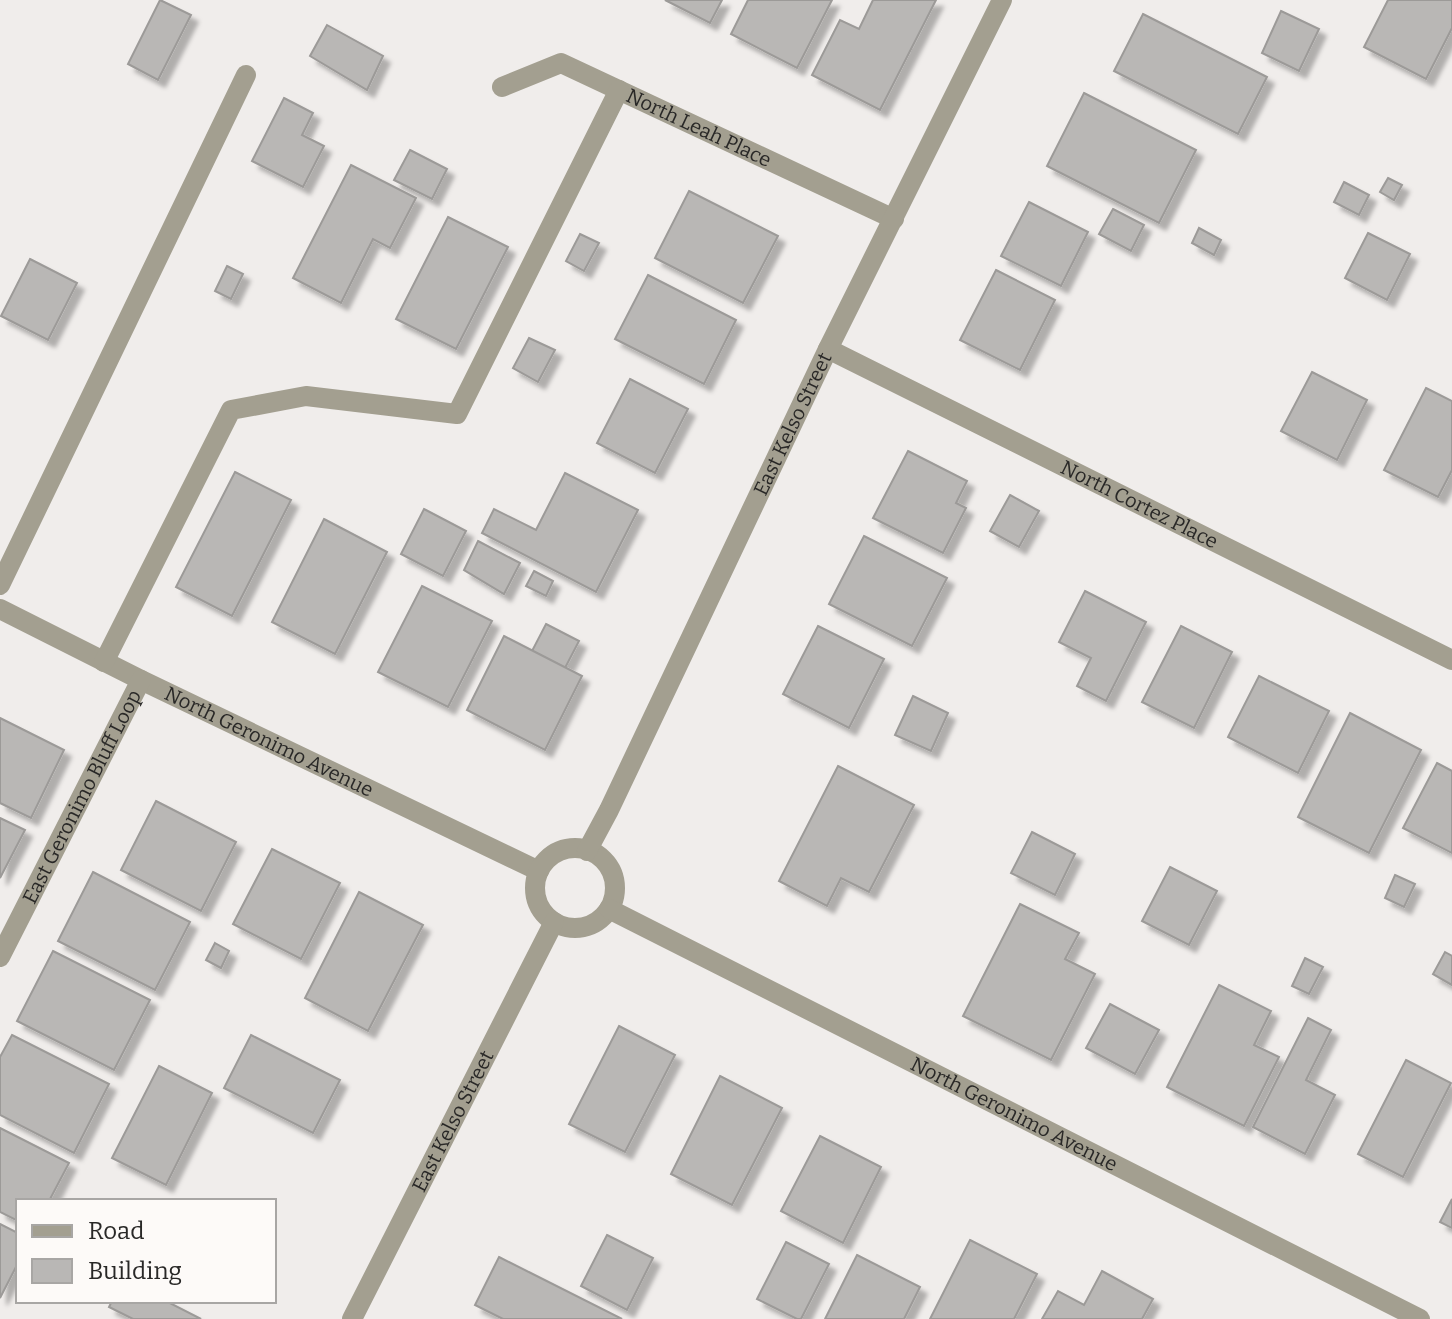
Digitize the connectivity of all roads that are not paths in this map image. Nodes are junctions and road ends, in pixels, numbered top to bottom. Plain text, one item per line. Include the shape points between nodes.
1 (1002, 0) edge
2 (246, 75) dead end
3 (502, 87) dead end
4 (619, 90) junction
5 (894, 219) junction
6 (828, 349) junction
7 (0, 585) edge
8 (0, 609) edge
9 (1452, 660) edge
10 (104, 662) junction
11 (141, 680) junction
12 (587, 851) junction
13 (539, 871) junction
14 (609, 909) junction
15 (554, 922) junction
16 (0, 957) edge
17 (352, 1319) edge
18 (1420, 1319) edge

1 - 5 street, East Kelso Street
2 - 7 street
3 - 4 street, North Leah Place via 561,63
4 - 5 street, North Leah Place
4 - 10 street via 457,414 306,396 231,410
5 - 6 street, East Kelso Street
6 - 9 street, North Cortez Place
6 - 12 street, East Kelso Street
8 - 10 street, North Geronimo Avenue
10 - 11 street, North Geronimo Avenue
11 - 13 street, North Geronimo Avenue
11 - 16 street, East Geronimo Bluff Loop
12 - 13 street via 570,848 557,853
12 - 14 street via 606,862 613,874
13 - 15 street via 536,896
14 - 15 street via 585,927
14 - 18 street, North Geronimo Avenue
15 - 17 street, East Kelso Street

